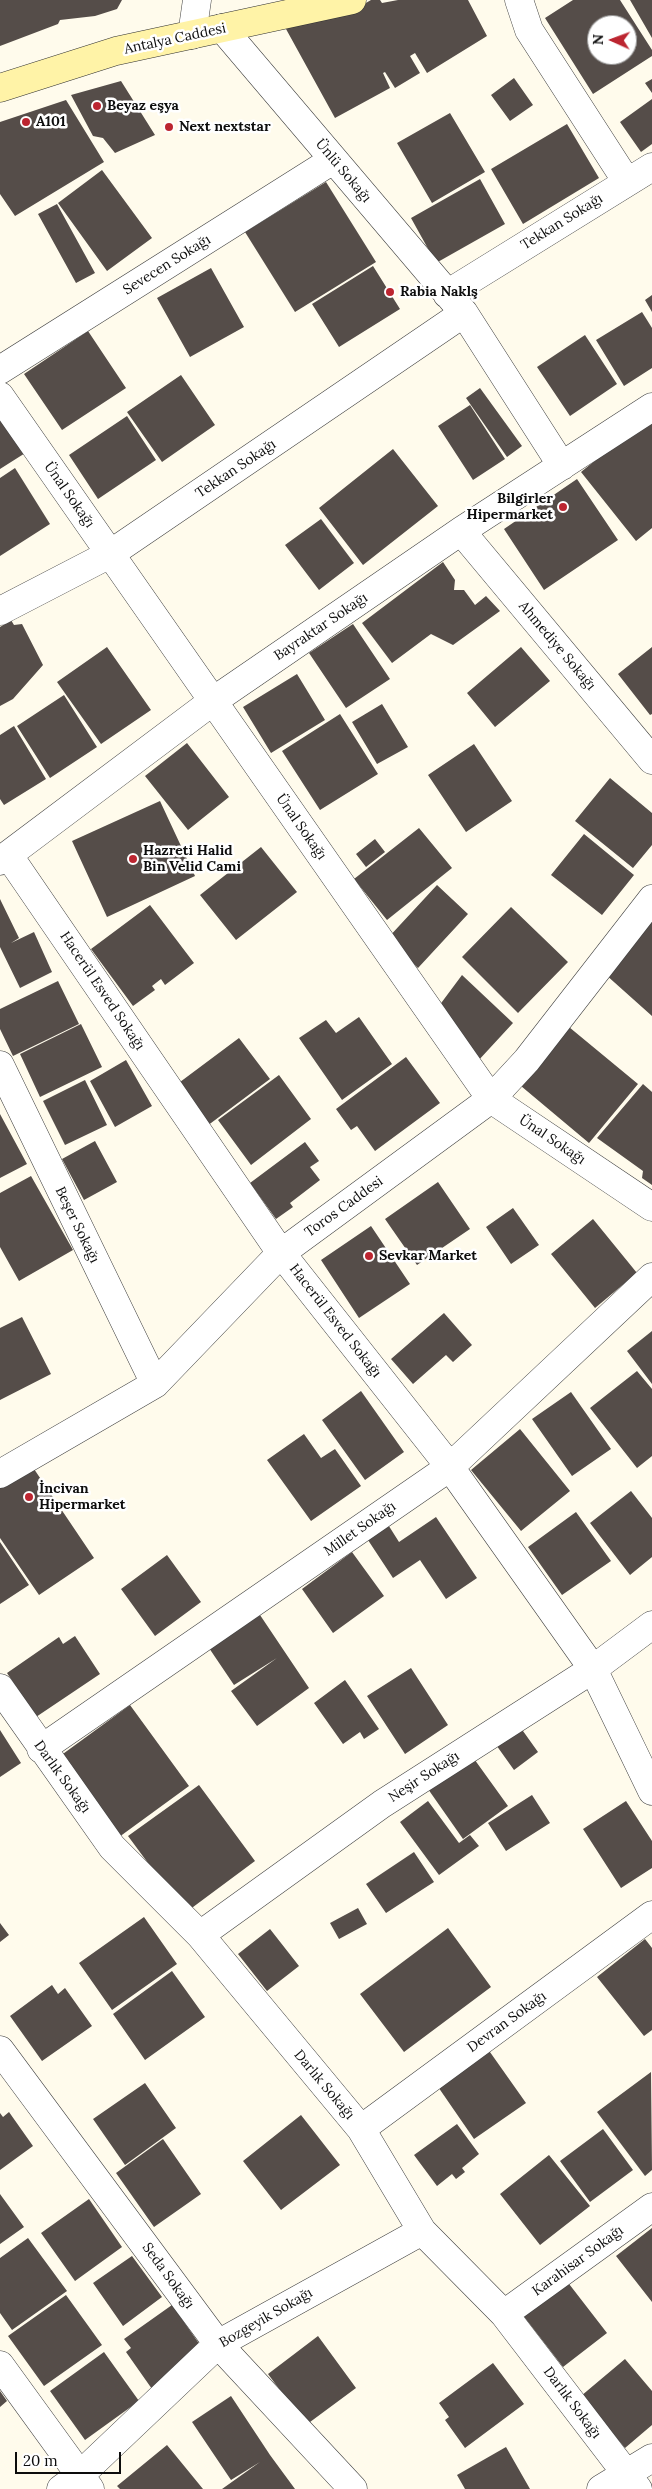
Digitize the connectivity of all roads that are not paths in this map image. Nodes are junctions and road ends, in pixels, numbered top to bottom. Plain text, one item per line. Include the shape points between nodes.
1 (197, 0) edge
2 (352, 0) edge
3 (519, 0) edge
4 (222, 28) junction
5 (192, 35) junction
6 (0, 88) edge
7 (333, 160) junction
8 (652, 167) edge
9 (627, 182) junction
10 (455, 303) junction
11 (0, 370) edge
12 (0, 396) edge
13 (652, 407) edge
14 (562, 466) junction
15 (461, 531) junction
16 (110, 554) junction
17 (0, 611) edge
18 (213, 701) junction
19 (652, 760) edge
20 (4, 858) edge
21 (652, 899) edge
22 (0, 1065) edge
23 (491, 1099) junction
24 (652, 1207) edge
25 (281, 1253) junction
26 (652, 1277) edge
27 (155, 1384) junction
28 (450, 1467) junction
29 (0, 1474) edge
30 (652, 1624) edge
31 (594, 1668) junction
32 (0, 1688) edge
33 (41, 1749) junction
34 (652, 1791) edge
35 (652, 1915) edge
36 (200, 1935) junction
37 (0, 2050) edge
38 (361, 2129) junction
39 (652, 2207) edge
40 (422, 2231) junction
41 (504, 2314) junction
42 (218, 2344) junction
43 (0, 2364) edge
44 (652, 2458) edge
45 (632, 2481) edge
46 (77, 2485) edge
47 (353, 2489) edge
48 (601, 2489) edge

1 - 5 street
2 - 4 street, Antalya Caddesi
3 - 9 street via 529,30
4 - 5 street, Antalya Caddesi
4 - 7 street, Ünlü Sokağı
5 - 6 street, Antalya Caddesi via 116,51
7 - 10 street, Ünlü Sokağı
7 - 11 street, Sevecen Sokağı
8 - 9 street, Tekkan Sokağı
9 - 10 street, Tekkan Sokağı
10 - 14 street, Ünlü Sokağı
10 - 16 street, Tekkan Sokağı
12 - 16 street, Ünal Sokağı
13 - 14 street, Bayraktar Sokağı
14 - 15 street, Bayraktar Sokağı
15 - 18 street, Bayraktar Sokağı
15 - 19 street, Ahmediye Sokağı
16 - 17 street, Tekkan Sokağı
16 - 18 street, Ünal Sokağı
18 - 20 street, Bayraktar Sokağı
18 - 23 street, Ünal Sokağı
20 - 25 street, Hacerül Esved Sokağı
21 - 23 street, Toros Caddesi via 528,1060
22 - 27 street, Beşer Sokağı
23 - 24 street, Ünal Sokağı
23 - 25 street, Toros Caddesi
25 - 27 street, Toros Caddesi
25 - 28 street, Hacerül Esved Sokağı
26 - 28 street, Millet Sokağı
27 - 29 street, Toros Caddesi
28 - 31 street, Hacerül Esved Sokağı
28 - 33 street, Millet Sokağı
30 - 31 street, Neşir Sokağı
31 - 34 street, Hacerül Esved Sokağı
31 - 36 street, Neşir Sokağı via 382,1804
32 - 33 street, Darlık Sokağı
33 - 36 street, Darlık Sokağı via 112,1848
35 - 38 street, Devran Sokağı
36 - 38 street, Darlık Sokağı
37 - 42 street, Seda Sokağı
38 - 40 street, Darlık Sokağı
39 - 41 street, Karahisar Sokağı
40 - 41 street, Darlık Sokağı
40 - 42 street, Bozgeyik Sokağı
41 - 45 street, Darlık Sokağı
42 - 46 street, Bozgeyik Sokağı
42 - 47 street, Seda Sokağı
43 - 46 street
44 - 45 street
45 - 48 street

